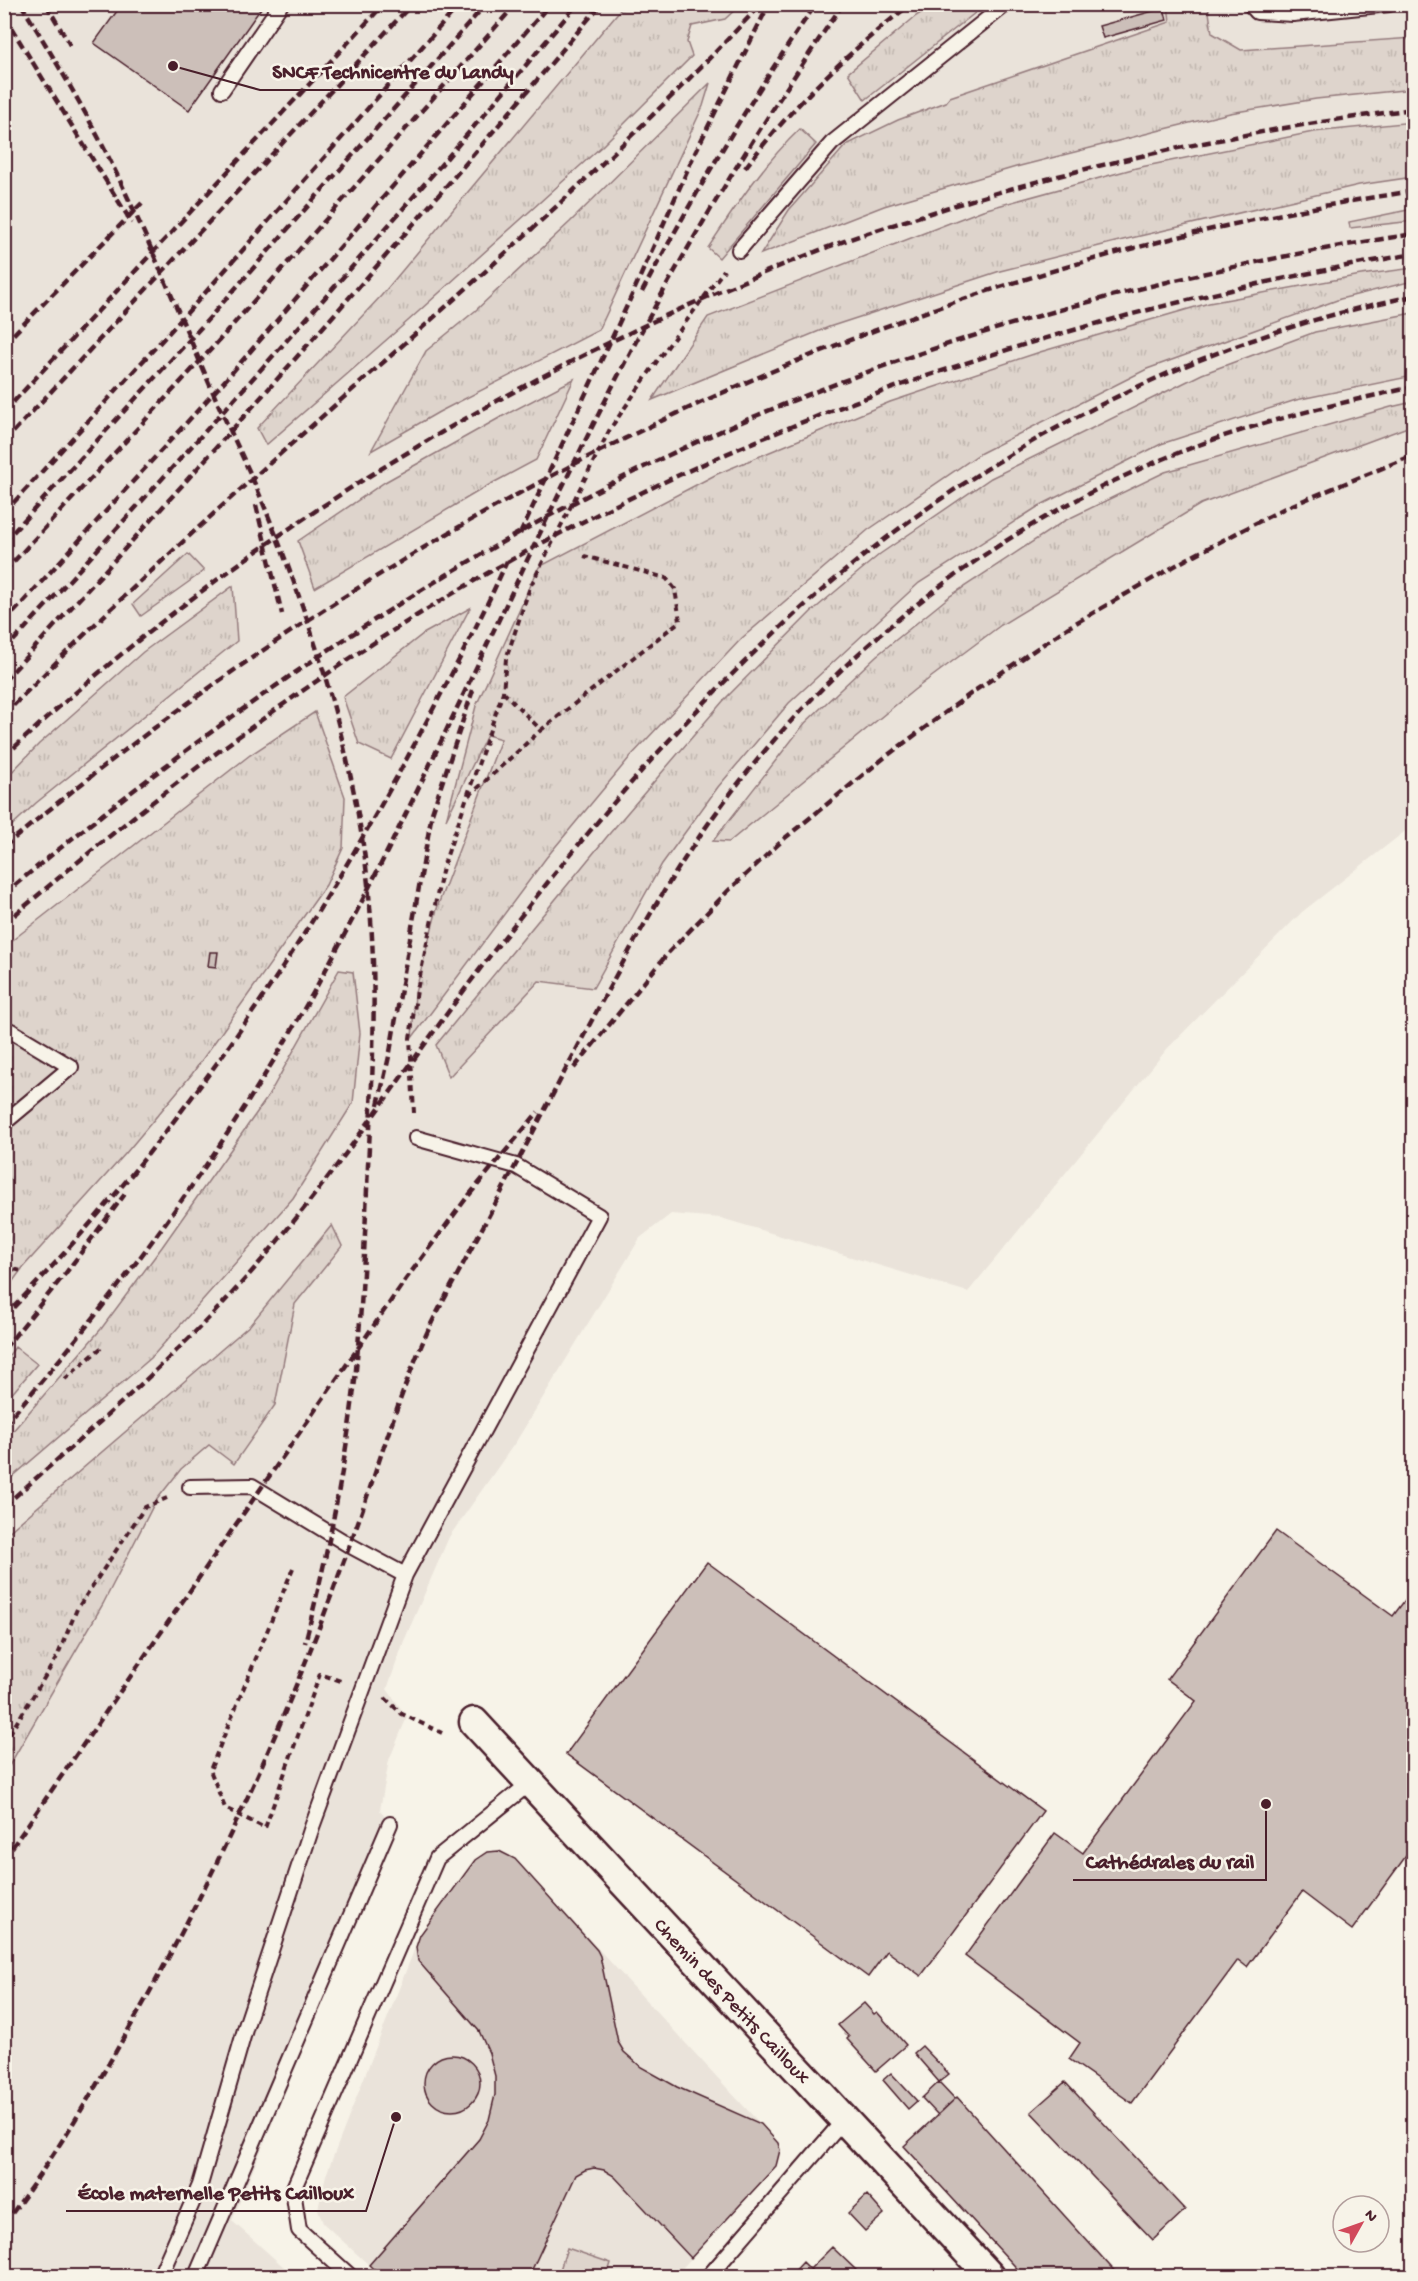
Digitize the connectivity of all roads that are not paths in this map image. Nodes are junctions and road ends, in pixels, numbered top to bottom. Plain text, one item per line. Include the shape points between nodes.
1 (281, 4) edge
2 (1006, 4) edge
3 (1250, 4) edge
4 (1389, 4) edge
5 (222, 90) dead end
6 (739, 250) road end
7 (4, 1030) edge
8 (4, 1123) edge
9 (416, 1138) road end
10 (190, 1488) dead end
11 (405, 1575) junction
12 (474, 1722) road end
13 (531, 1782) junction
14 (390, 1824) dead end
15 (844, 2120) junction
16 (160, 2277) edge
17 (196, 2277) edge
18 (350, 2277) edge
19 (709, 2277) edge
20 (990, 2277) edge

1 - 5 lane
2 - 6 lane via 832,143
3 - 4 lane via 1257,12 1293,14
7 - 8 lane via 71,1067
9 - 11 lane via 516,1166 599,1216
10 - 11 lane via 252,1486
11 - 16 lane via 312,1827 250,2015 200,2186
12 - 13 street, Chemin des Petits Cailloux
13 - 15 street, Chemin des Petits Cailloux
13 - 18 lane via 437,1858 293,2190 299,2230
14 - 17 lane
15 - 19 lane
15 - 20 street, Chemin des Petits Cailloux

